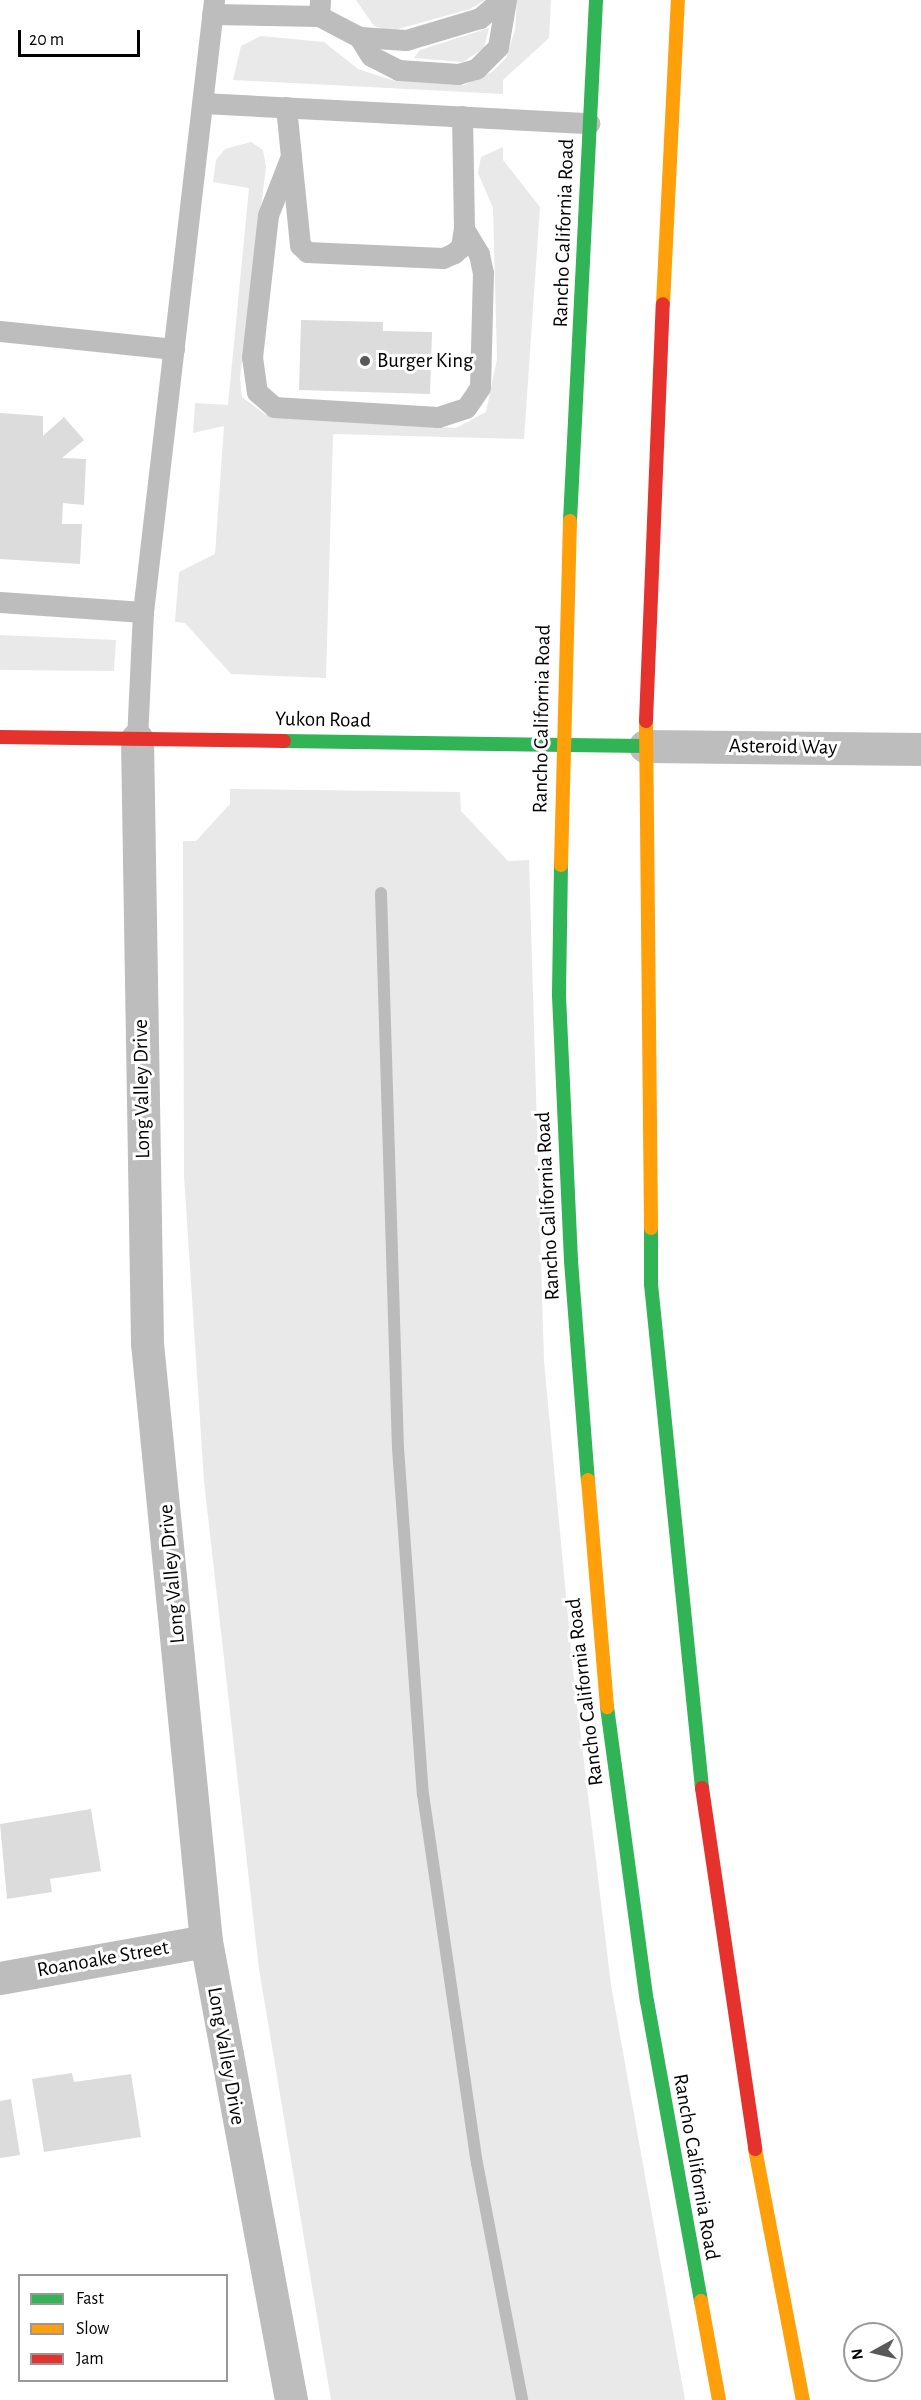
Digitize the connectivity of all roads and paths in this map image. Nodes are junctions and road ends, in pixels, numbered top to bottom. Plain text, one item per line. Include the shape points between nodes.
1 (501, 0) edge
2 (506, 0) edge
3 (596, 0) edge
4 (678, 0) edge
5 (213, 7) edge
6 (320, 8) edge
7 (359, 37) junction
8 (203, 103) junction
9 (286, 107) junction
10 (462, 116) junction
11 (589, 123) junction
12 (291, 156) junction
13 (464, 229) junction
14 (0, 331) edge
15 (174, 349) junction
16 (0, 602) edge
17 (143, 612) junction
18 (0, 737) edge
19 (137, 739) junction
20 (562, 744) junction
21 (645, 746) junction
22 (921, 749) edge
23 (206, 1941) junction
24 (0, 1978) edge
25 (291, 2400) edge
26 (719, 2400) edge
27 (802, 2400) edge

1 - 7 lane via 480,18 418,38
2 - 7 lane via 498,47 476,69 458,74 398,70 371,56
3 - 11 main road, Rancho California Road
4 - 21 main road
5 - 6 lane
5 - 8 lane
6 - 7 lane
8 - 9 lane
8 - 15 lane
9 - 10 lane
9 - 12 lane
10 - 11 lane
10 - 13 lane
11 - 20 main road, Rancho California Road
12 - 13 lane via 300,245 307,252 442,258 461,247
12 - 13 lane via 268,215 252,357 257,392 274,407 438,417 466,408 480,387 483,273 479,254
14 - 15 lane
15 - 17 lane
16 - 17 lane
17 - 19 lane
18 - 19 main road, Yukon Road
19 - 20 main road, Yukon Road
19 - 23 street, Long Valley Drive via 147,1343
20 - 21 main road, Yukon Road
20 - 26 main road, Rancho California Road via 560,1007 584,1468 601,1662 647,2001
21 - 22 street, Asteroid Way
21 - 27 main road via 650,1261 655,1332 700,1773 765,2214
23 - 24 street, Roanoake Street
23 - 25 street, Long Valley Drive

